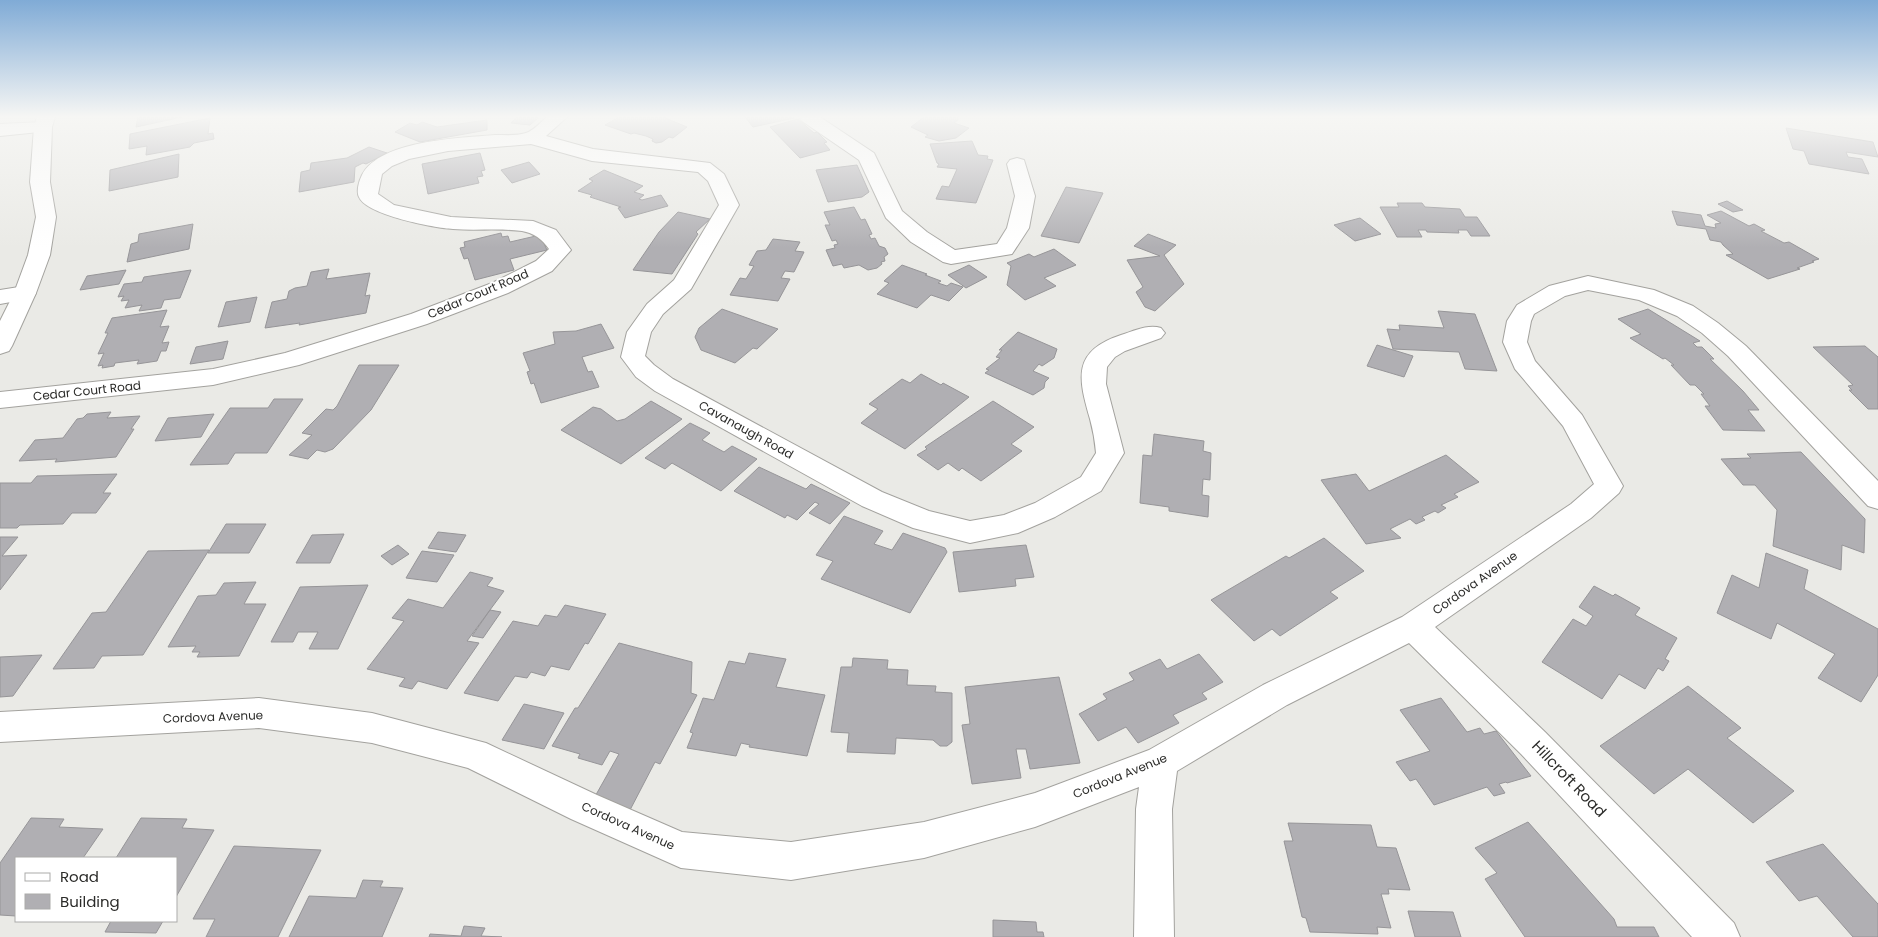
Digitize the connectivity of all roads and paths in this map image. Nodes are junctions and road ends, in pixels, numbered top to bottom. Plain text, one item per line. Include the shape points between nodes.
1 (41, 161) edge
2 (388, 161) edge
3 (645, 161) edge
4 (869, 161) edge
5 (1018, 164) dead end
6 (25, 293) junction
7 (0, 297) edge
8 (1153, 333) dead end
9 (0, 346) edge
10 (0, 400) edge
11 (1878, 499) edge
12 (1413, 626) junction
13 (0, 727) edge
14 (1161, 762) junction
15 (1154, 937) edge
16 (1720, 937) edge

1 - 6 street via 40,182 46,217 39,255
2 - 10 street, Cedar Court Road via 376,169 368,182 368,196 387,209 451,223 526,226 549,234 560,250 544,266 518,279 420,319 317,352 213,377
3 - 8 street, Cavanaugh Road via 703,167 717,178 729,206 683,284 656,309 639,332 633,357 664,385 872,499 923,520 970,532 1008,525 1045,510 1091,484 1110,454 1092,386 1094,367 1106,351
4 - 5 street via 892,214 919,237 951,257 1004,249 1018,228 1025,196
6 - 7 street
6 - 9 street
11 - 12 street, Cordova Avenue via 1737,351 1685,311 1646,295 1588,283 1557,291 1525,310 1515,342 1524,363 1573,421 1609,486 1581,511
12 - 14 street, Cordova Avenue via 1275,695
12 - 16 street, Hillcroft Road via 1533,743
13 - 14 street, Cordova Avenue via 259,713 372,728 474,754 680,850 791,861 924,840 1036,810
14 - 15 street via 1154,809

